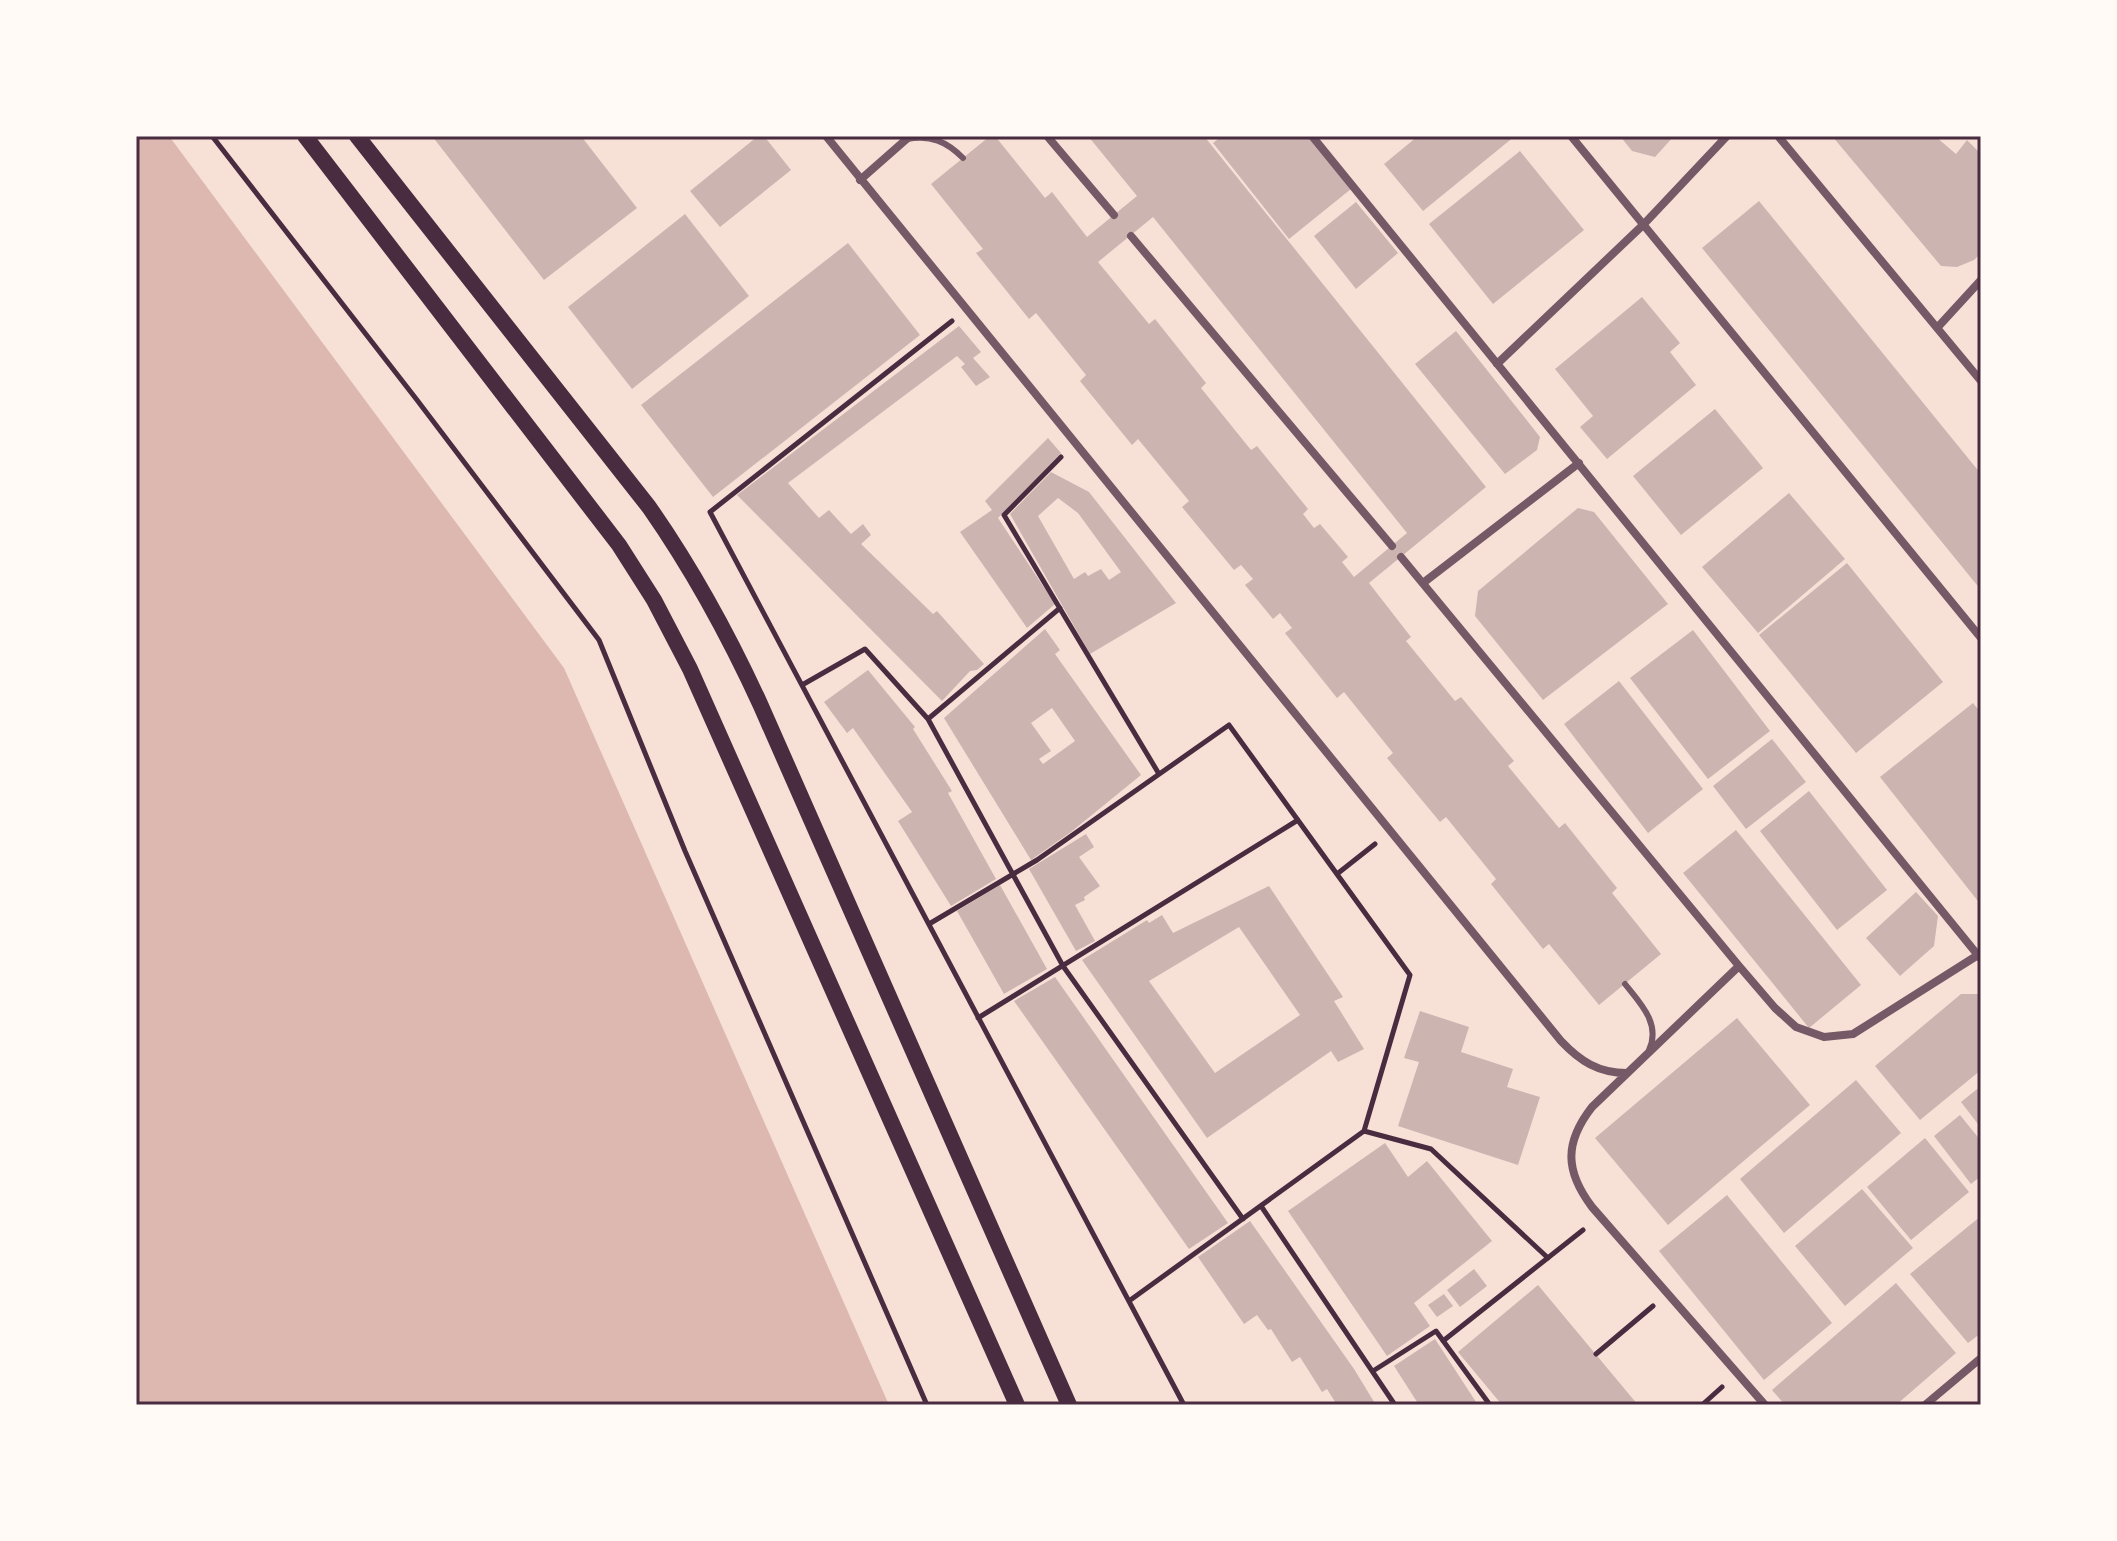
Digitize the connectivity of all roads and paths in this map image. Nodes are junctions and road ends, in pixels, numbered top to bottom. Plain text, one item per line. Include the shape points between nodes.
1 (212, 136) edge
2 (305, 136) edge
3 (357, 136) edge
4 (826, 136) edge
5 (1047, 136) edge
6 (1312, 136) edge
7 (1571, 136) edge
8 (1727, 136) edge
9 (1778, 136) edge
10 (909, 137) edge
11 (963, 158) dead end
12 (860, 180) junction
13 (1114, 215) dead end
14 (1644, 224) junction
15 (1131, 236) dead end
16 (1981, 280) edge
17 (968, 308) junction
18 (1937, 328) junction
19 (1497, 364) junction
20 (1981, 381) edge
21 (1076, 442) junction
22 (1579, 463) junction
23 (1392, 546) dead end
24 (1401, 557) dead end
25 (1423, 583) junction
26 (1060, 608) junction
27 (1981, 638) edge
28 (802, 685) junction
29 (928, 719) junction
30 (1159, 774) junction
31 (1298, 820) junction
32 (1392, 831) junction
33 (1013, 874) junction
34 (1337, 874) junction
35 (929, 924) junction
36 (1980, 957) edge
37 (1063, 966) junction
38 (1739, 966) junction
39 (1625, 984) dead end
40 (978, 1018) junction
41 (1647, 1054) junction
42 (1627, 1073) junction
43 (1364, 1131) junction
44 (1261, 1206) junction
45 (1600, 1217) junction
46 (1243, 1219) junction
47 (1548, 1258) junction
48 (1668, 1294) junction
49 (1129, 1301) junction
50 (1443, 1341) junction
51 (1596, 1354) dead end
52 (1981, 1358) edge
53 (1373, 1371) junction
54 (927, 1405) edge
55 (1017, 1405) edge
56 (1069, 1405) edge
57 (1184, 1405) edge
58 (1395, 1405) edge
59 (1490, 1405) edge
60 (1765, 1405) edge
61 (1925, 1405) edge

1 - 54 path via 599,640 685,851
2 - 55 main road via 600,518 660,610
3 - 56 main road via 649,507 712,607 761,706
4 - 12 street
5 - 13 street
6 - 19 street
7 - 14 street
8 - 14 street
9 - 18 street
10 - 11 lane via 944,142
10 - 12 street
12 - 17 street
14 - 19 street
14 - 27 street
15 - 23 street
16 - 18 street
17 - 21 street
17 - 28 path via 710,512
18 - 20 street
19 - 22 street
21 - 26 path via 1004,515
21 - 32 street
22 - 25 street
22 - 36 street
24 - 25 street
25 - 38 street
26 - 29 path
26 - 30 path
28 - 29 path via 865,649
28 - 35 path
29 - 33 path
30 - 31 path via 1229,725
30 - 33 path
31 - 34 path
31 - 37 path
32 - 34 path
32 - 42 street via 1574,1055 1609,1073
33 - 35 path
33 - 37 path
34 - 43 path via 1410,975
35 - 40 path
36 - 38 street via 1853,1034 1824,1037 1796,1027
37 - 40 path
37 - 46 path
38 - 41 street
39 - 41 lane via 1648,1013 1653,1041
40 - 49 path
41 - 42 street
42 - 45 street via 1578,1124 1571,1146 1579,1190
43 - 44 path
43 - 47 path via 1431,1149
44 - 46 path
44 - 53 path
45 - 47 path
45 - 48 street
46 - 49 path
47 - 50 path
48 - 51 path
48 - 60 street
49 - 57 path
50 - 53 path via 1436,1331
50 - 59 path
52 - 61 street
53 - 58 path

